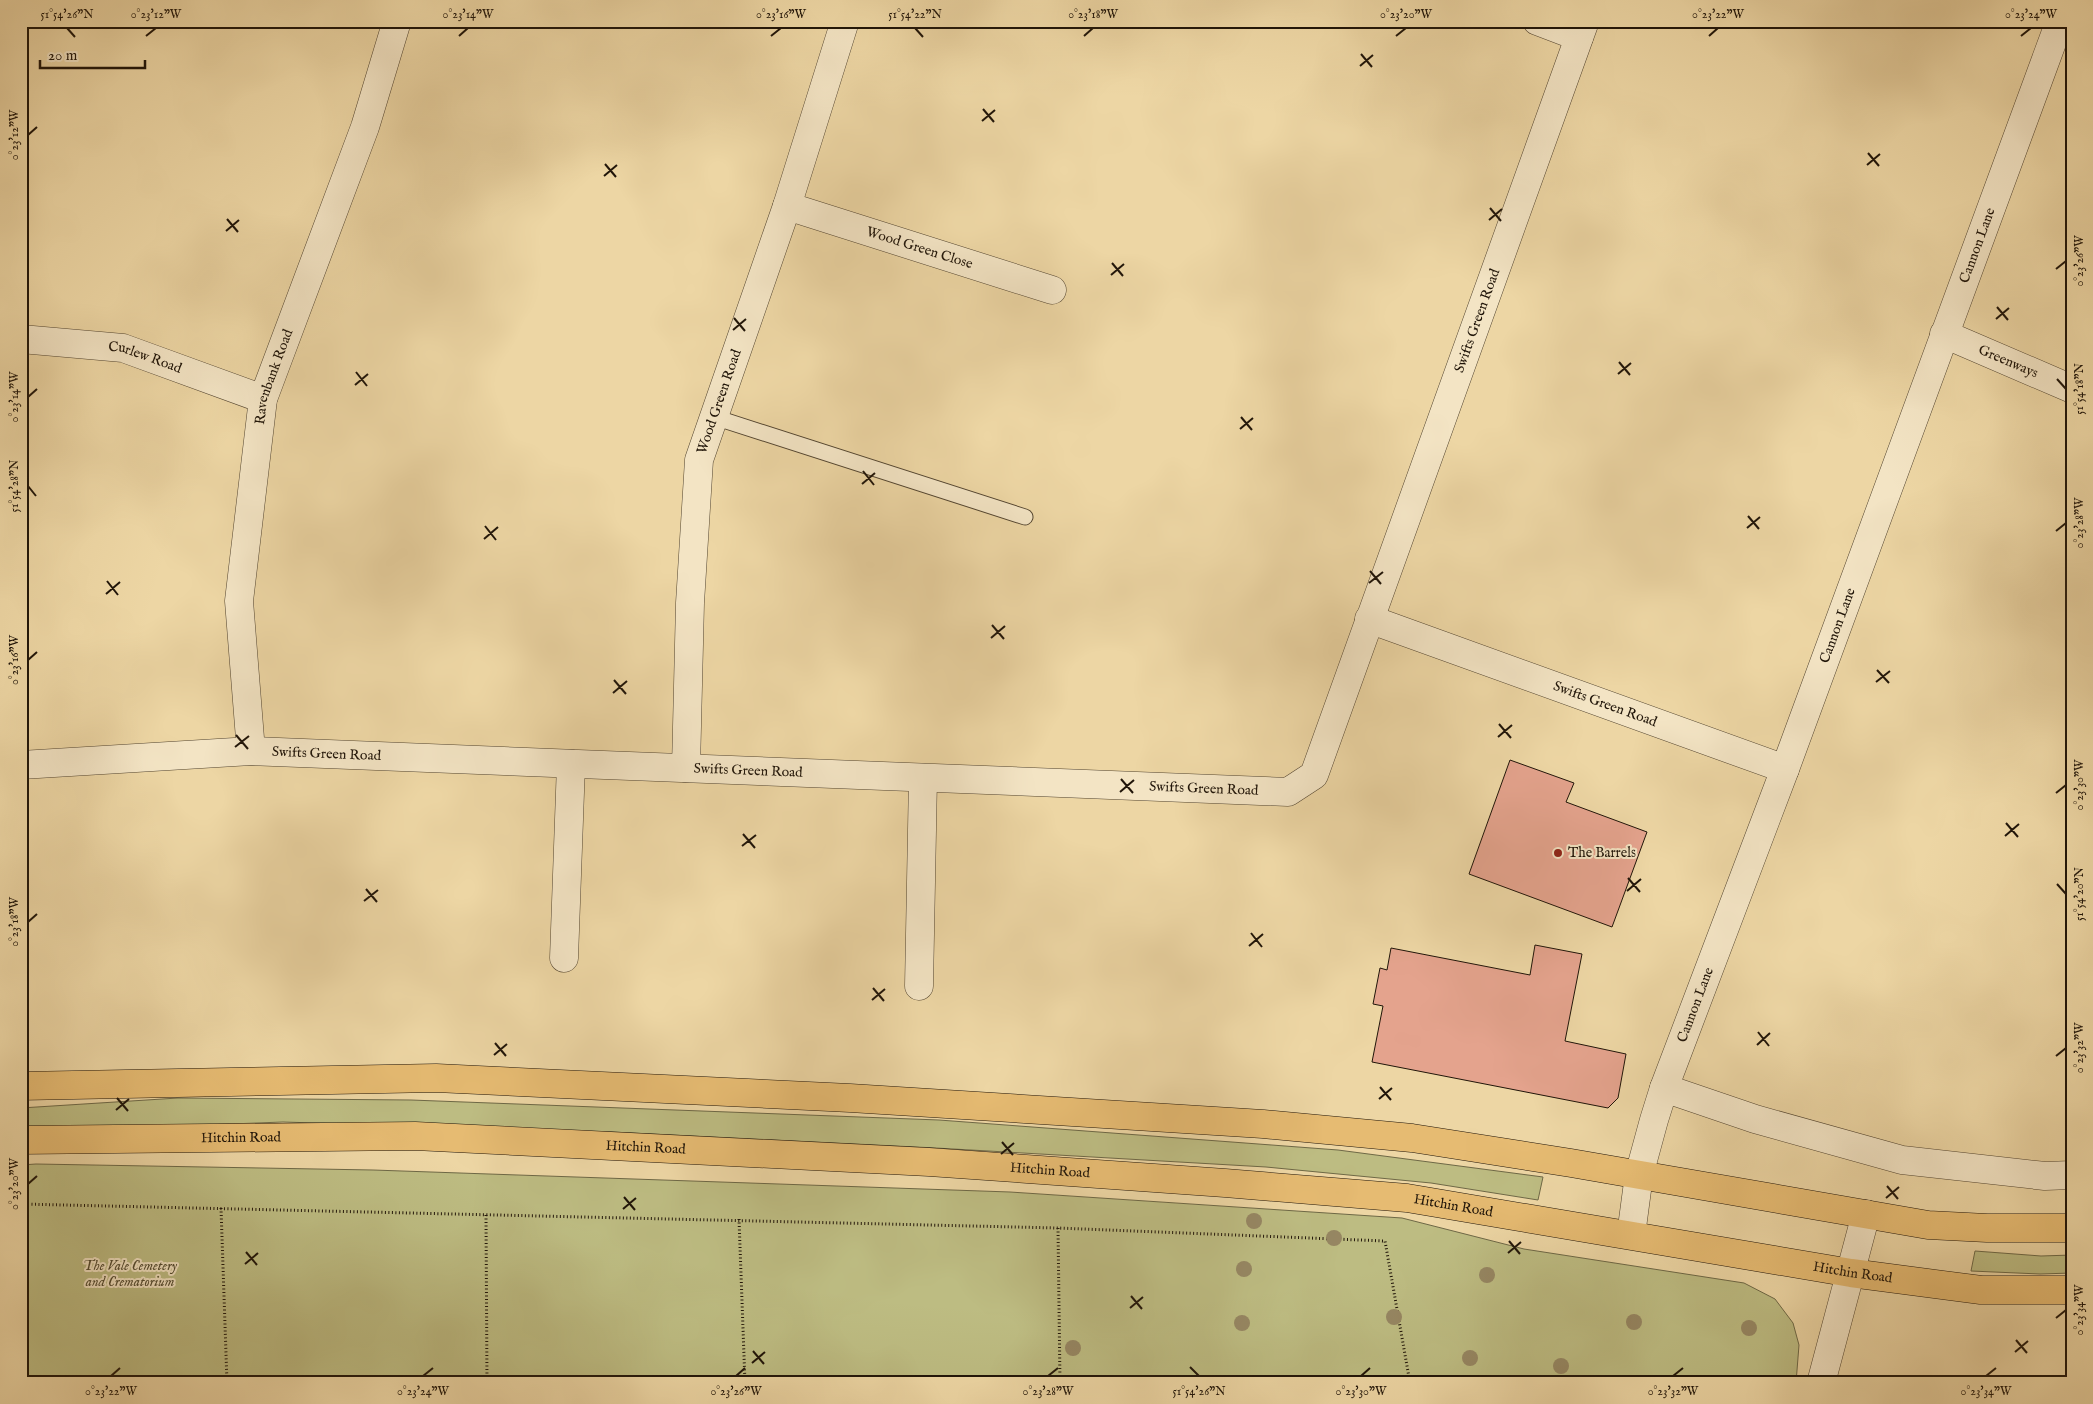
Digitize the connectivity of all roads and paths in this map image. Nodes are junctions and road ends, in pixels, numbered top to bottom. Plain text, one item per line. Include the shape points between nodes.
1 (397, 21) edge
2 (845, 21) edge
3 (1537, 21) edge
4 (2060, 21) edge
5 (1582, 29) edge
6 (787, 206) junction
7 (1052, 290) dead end
8 (1944, 334) junction
9 (21, 339) edge
10 (2072, 389) edge
11 (263, 399) junction
12 (714, 417) junction
13 (1025, 518) dead end
14 (1369, 620) junction
15 (251, 751) junction
16 (572, 764) junction
17 (21, 765) edge
18 (686, 768) junction
19 (1785, 769) junction
20 (923, 778) junction
21 (564, 958) dead end
22 (919, 986) dead end
23 (21, 1086) edge
24 (1664, 1088) junction
25 (21, 1140) edge
26 (2072, 1174) edge
27 (1639, 1175) junction
28 (21, 1204) edge
29 (222, 1208) junction
30 (486, 1214) junction
31 (1866, 1214) junction
32 (739, 1219) junction
33 (1058, 1228) junction
34 (2072, 1228) edge
35 (1631, 1235) junction
36 (1851, 1273) junction
37 (2072, 1290) edge
38 (227, 1383) edge
39 (487, 1383) edge
40 (745, 1383) edge
41 (1060, 1383) edge
42 (1410, 1383) edge
43 (1821, 1383) edge

1 - 11 street, Ravenbank Road via 365,127
2 - 6 street, Wood Green Road
3 - 5 street
4 - 8 street, Cannon Lane
5 - 14 street, Swifts Green Road
6 - 7 street, Wood Green Close
6 - 12 street, Wood Green Road
8 - 10 street, Greenways
8 - 19 street, Cannon Lane
9 - 11 street, Curlew Road via 122,348
11 - 15 street, Ravenbank Road via 240,601
12 - 13 lane
12 - 18 street, Wood Green Road via 699,460 690,602
14 - 19 street, Swifts Green Road
14 - 20 street, Swifts Green Road via 1314,775 1288,792
15 - 16 street, Swifts Green Road
15 - 17 street, Swifts Green Road
16 - 18 street, Swifts Green Road
16 - 21 street
18 - 20 street, Swifts Green Road
19 - 24 street, Cannon Lane
20 - 22 street
23 - 27 main road via 436,1078 850,1098 1263,1124 1392,1136
24 - 26 street via 1755,1120 1902,1160 2045,1176
24 - 27 street, Cannon Lane
25 - 35 main road, Hitchin Road via 415,1136 929,1162 1408,1198
27 - 31 main road
27 - 35 street, Cannon Lane
28 - 29 path
29 - 30 path
29 - 38 path
30 - 32 path
30 - 39 path
31 - 34 main road via 1928,1225
31 - 36 street
32 - 33 path
32 - 40 path
33 - 41 path
33 - 42 path via 1385,1242
35 - 36 main road, Hitchin Road
36 - 37 main road, Hitchin Road via 1981,1290
36 - 43 street

